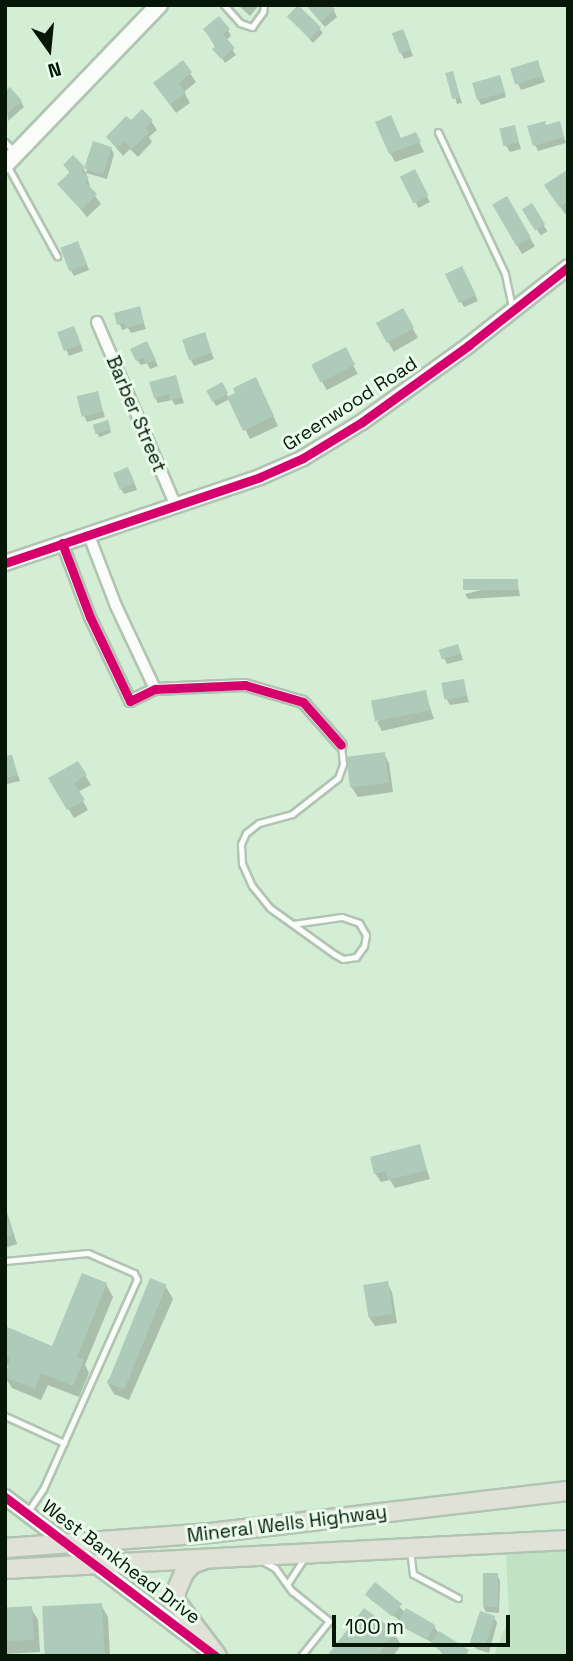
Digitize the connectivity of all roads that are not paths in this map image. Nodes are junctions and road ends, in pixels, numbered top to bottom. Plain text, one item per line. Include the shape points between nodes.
1 (159, 5) edge
2 (225, 5) edge
3 (264, 5) edge
4 (438, 132) dead end
5 (8, 156) edge
6 (57, 256) dead end
7 (568, 267) edge
8 (512, 311) junction
9 (97, 323) dead end
10 (176, 506) junction
11 (88, 533) junction
12 (62, 544) junction
13 (5, 563) edge
14 (155, 689) junction
15 (341, 745) joint
16 (293, 924) junction
17 (5, 1261) edge
18 (5, 1416) edge
19 (64, 1443) junction
20 (568, 1490) edge
21 (5, 1497) edge
22 (27, 1513) junction
23 (568, 1540) edge
24 (68, 1545) junction
25 (410, 1547) junction
26 (5, 1548) edge
27 (319, 1552) junction
28 (249, 1556) junction
29 (205, 1559) junction
30 (94, 1565) junction
31 (5, 1569) edge
32 (288, 1583) junction
33 (458, 1598) dead end
34 (216, 1656) edge
35 (301, 1656) edge

1 - 5 main road
2 - 3 lane via 240,23 252,27
4 - 8 lane via 505,274
5 - 6 lane
7 - 8 street, Greenwood Road
8 - 10 street, Greenwood Road via 362,422 303,458
9 - 10 street, Barber Street
10 - 11 street, Greenwood Road
11 - 12 street, Greenwood Road
11 - 14 street
12 - 13 street, Greenwood Road
12 - 14 street via 130,701
14 - 15 street via 245,685 303,702
15 - 16 lane via 343,764 338,778 292,814 259,823 241,844 242,864 252,886 270,908
16 - 16 lane via 343,959 356,957 364,946 366,934 359,923 342,917
17 - 19 lane via 88,1253 134,1273 137,1279
18 - 19 lane
19 - 22 lane
20 - 24 main road, Mineral Wells Highway via 210,1533
21 - 22 street, West Bankhead Drive
22 - 24 street, West Bankhead Drive
23 - 25 main road, Mineral Wells Highway
24 - 26 main road, Mineral Wells Highway
24 - 30 street, West Bankhead Drive
25 - 27 main road, Mineral Wells Highway
25 - 33 lane via 413,1574
27 - 28 main road, Mineral Wells Highway
27 - 32 lane via 297,1565
28 - 29 main road, Mineral Wells Highway
28 - 32 lane via 275,1568
29 - 30 main road, Mineral Wells Highway
29 - 34 main road via 184,1573 176,1602
30 - 31 main road, Mineral Wells Highway
30 - 34 street, West Bankhead Drive
32 - 35 lane via 329,1620

